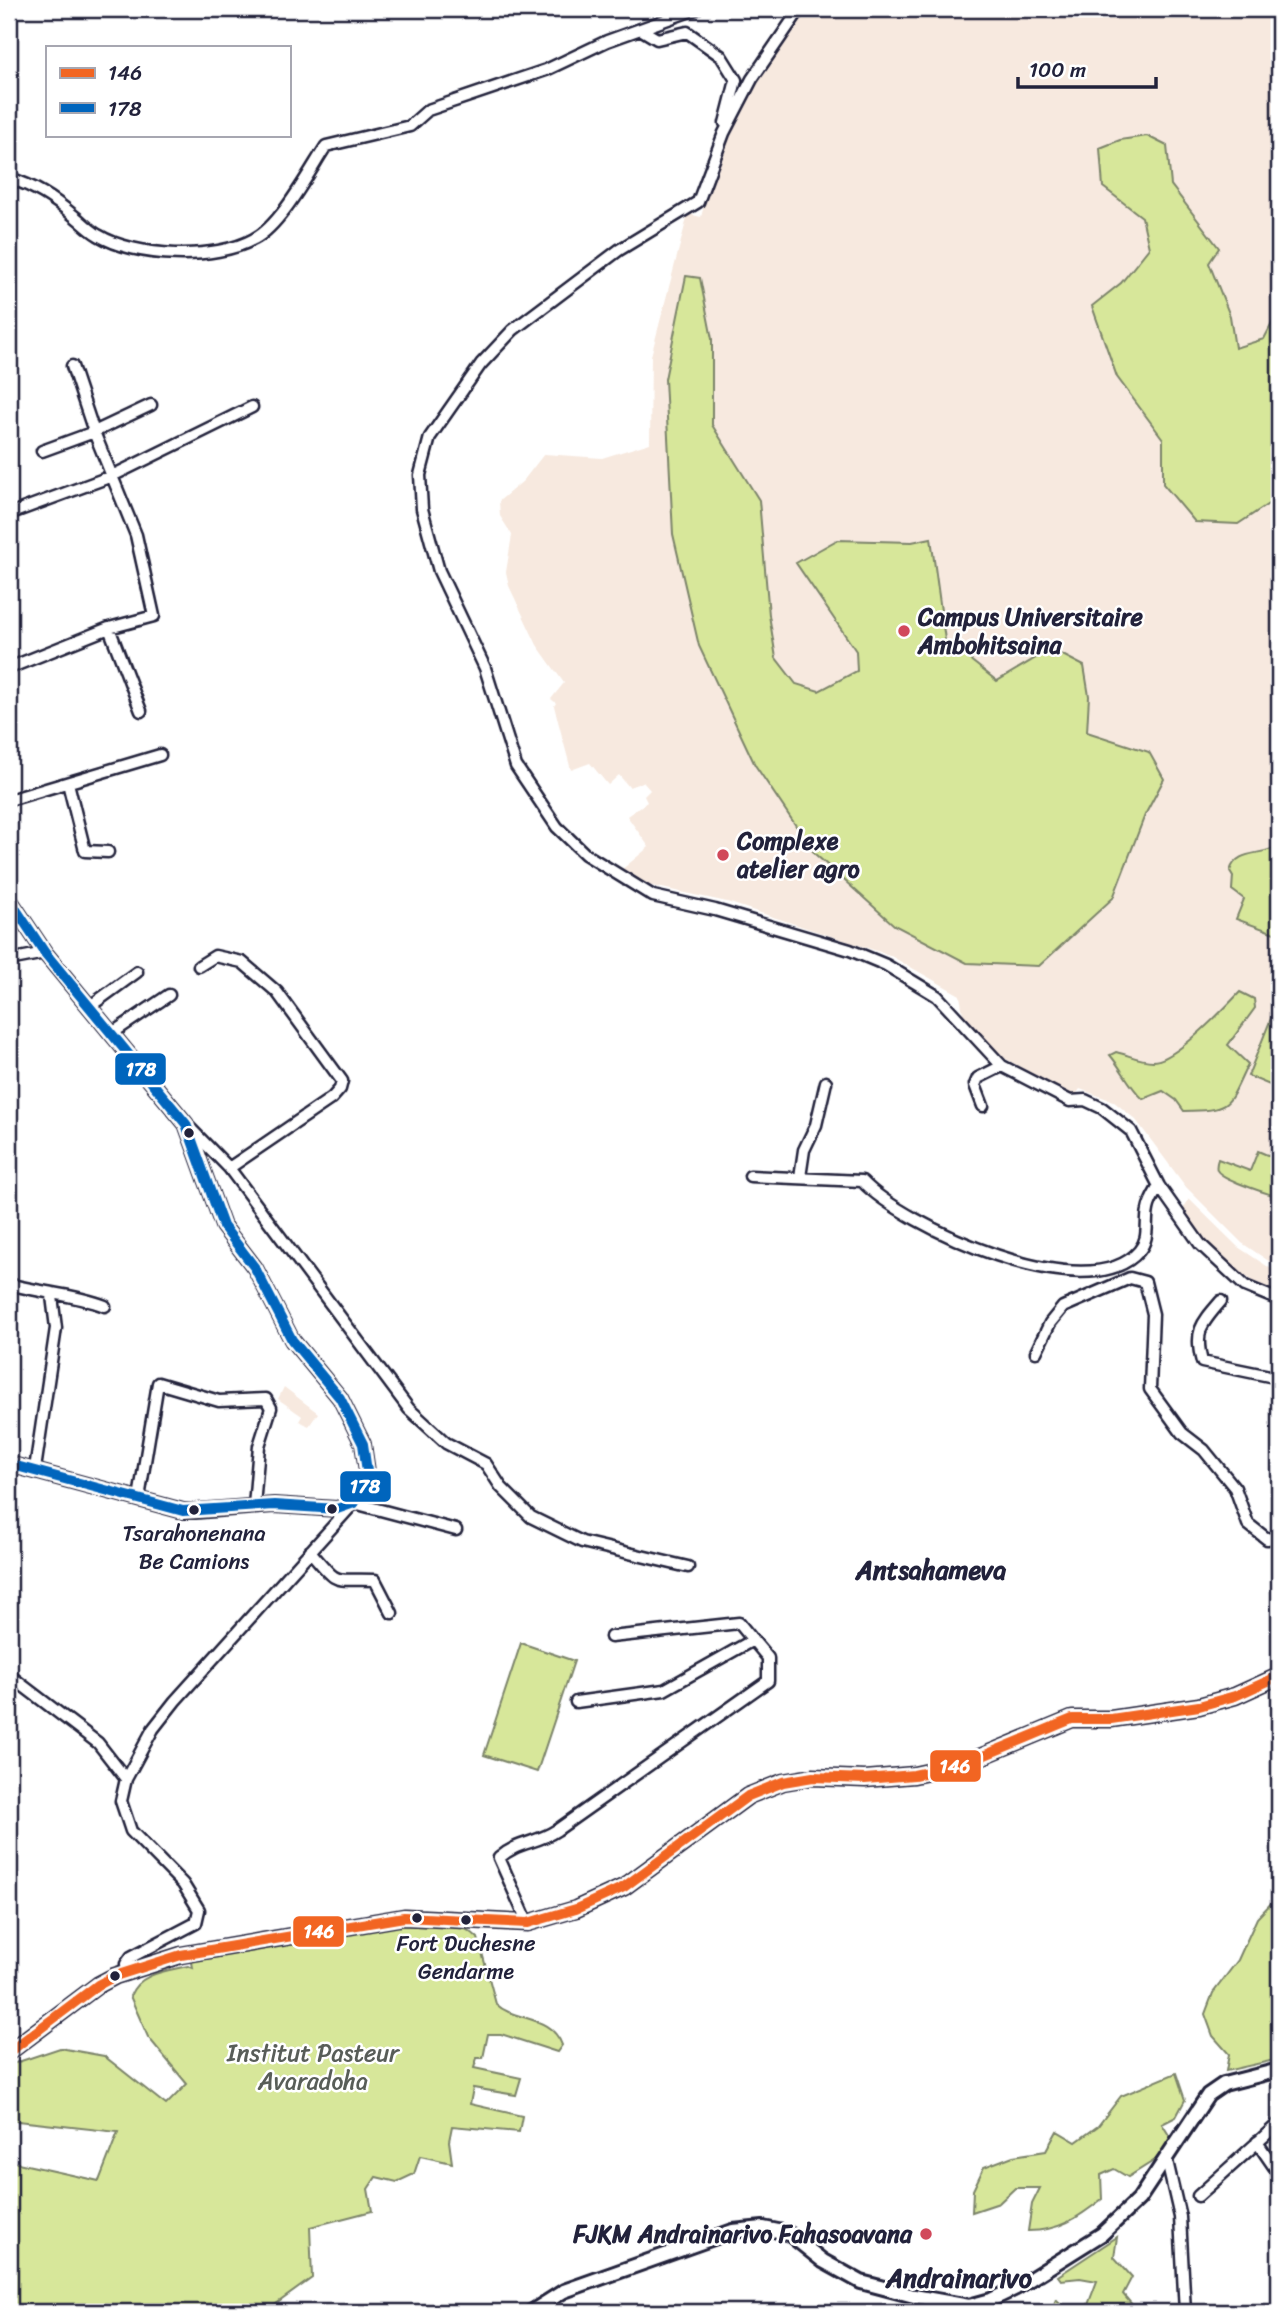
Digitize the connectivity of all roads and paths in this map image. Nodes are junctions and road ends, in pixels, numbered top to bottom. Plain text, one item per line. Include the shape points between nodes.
1 (696, 9) edge
2 (800, 9) edge
3 (642, 30) junction
4 (724, 133) junction
5 (9, 178) edge
6 (72, 366) dead end
7 (152, 405) dead end
8 (252, 407) dead end
9 (94, 432) junction
10 (42, 451) dead end
11 (112, 476) junction
12 (9, 514) edge
13 (109, 628) junction
14 (9, 668) edge
15 (141, 711) dead end
16 (160, 755) dead end
17 (68, 783) junction
18 (9, 800) edge
19 (108, 852) dead end
20 (9, 899) edge
21 (45, 953) junction
22 (9, 960) edge
23 (199, 966) dead end
24 (137, 972) dead end
25 (169, 995) dead end
26 (89, 1007) junction
27 (111, 1034) junction
28 (1002, 1066) junction
29 (825, 1082) dead end
30 (983, 1106) dead end
31 (186, 1124) junction
32 (229, 1168) junction
33 (750, 1176) dead end
34 (800, 1177) junction
35 (1158, 1186) junction
36 (9, 1284) edge
37 (52, 1296) junction
38 (1279, 1300) edge
39 (1221, 1301) dead end
40 (105, 1306) dead end
41 (1036, 1352) dead end
42 (1279, 1378) edge
43 (9, 1464) edge
44 (35, 1469) junction
45 (139, 1498) junction
46 (354, 1503) junction
47 (254, 1506) junction
48 (456, 1530) dead end
49 (1279, 1537) edge
50 (310, 1551) junction
51 (688, 1567) dead end
52 (392, 1613) dead end
53 (611, 1637) dead end
54 (752, 1640) junction
55 (9, 1675) edge
56 (1279, 1676) edge
57 (576, 1702) dead end
58 (126, 1779) junction
59 (528, 1923) junction
60 (129, 1971) junction
61 (9, 2052) edge
62 (1279, 2070) edge
63 (1279, 2123) edge
64 (1257, 2142) junction
65 (1166, 2157) junction
66 (1279, 2174) edge
67 (1198, 2196) dead end
68 (531, 2312) edge
69 (1185, 2312) edge

1 - 3 street
2 - 4 street via 752,79
3 - 4 street via 657,39 691,33 726,63 736,88
3 - 5 street via 546,70 428,110 410,126 326,146 274,221 255,239 222,250 181,255 137,249 98,236 36,186
4 - 28 street via 698,202 619,250 513,330 481,364 430,437 420,475 421,498 439,571 485,668 516,766 557,827 585,854 653,896 715,910 886,965 937,996
6 - 9 street
7 - 9 street
8 - 11 street
9 - 10 street
9 - 11 street
11 - 12 street
11 - 13 street via 136,535 154,616
13 - 14 street
13 - 15 street
16 - 17 street
17 - 18 street
17 - 19 street via 85,851
20 - 21 street
21 - 22 street
21 - 26 street
23 - 32 street via 215,956 242,962 277,992 342,1081 332,1098
24 - 26 street
25 - 27 street
26 - 27 street
27 - 31 street
28 - 30 street via 978,1078 975,1085
28 - 35 street via 1070,1101 1085,1100 1102,1108 1131,1131
29 - 34 street
31 - 32 street
31 - 46 street via 223,1226 255,1268 286,1331 353,1421 369,1470 367,1485
32 - 51 street via 409,1409 446,1443 486,1464 531,1517 582,1542
33 - 34 street
34 - 35 street via 862,1181 878,1198 1019,1265 1089,1273 1138,1253 1147,1238 1148,1210
35 - 38 street via 1200,1244 1245,1286
36 - 37 street
37 - 40 street via 86,1298
37 - 44 street via 56,1328
39 - 42 street via 1202,1322 1197,1342 1202,1362
41 - 49 street via 1063,1307 1130,1278 1145,1282 1153,1314 1150,1389 1182,1433 1204,1450 1235,1488 1248,1524 1267,1539
43 - 44 street
44 - 45 street
45 - 47 street via 183,1511
45 - 47 street via 158,1383 219,1401 267,1399 271,1408 259,1447
46 - 47 street via 337,1509
46 - 48 street
46 - 50 street
50 - 52 street via 333,1578 375,1580
50 - 58 street via 164,1715
53 - 54 street via 739,1623
54 - 57 street via 664,1690
54 - 59 street via 768,1658 768,1681 541,1841 514,1844 499,1858
55 - 58 street via 98,1743
56 - 59 main road via 1199,1706 1111,1718 1072,1718 961,1765 914,1775 783,1782 748,1796 624,1886 576,1909
58 - 60 street via 121,1801 131,1831 183,1884 200,1910 196,1923 186,1931 131,1957 126,1964
59 - 60 main road via 404,1917 181,1955
60 - 61 main road via 98,1985
62 - 65 street via 1224,2084 1208,2095
63 - 64 street
64 - 66 street
64 - 67 street
65 - 68 street via 1139,2199 1102,2234 1016,2288 969,2306 861,2282 823,2261 788,2233 762,2228 733,2231 564,2291
65 - 69 street via 1180,2217

